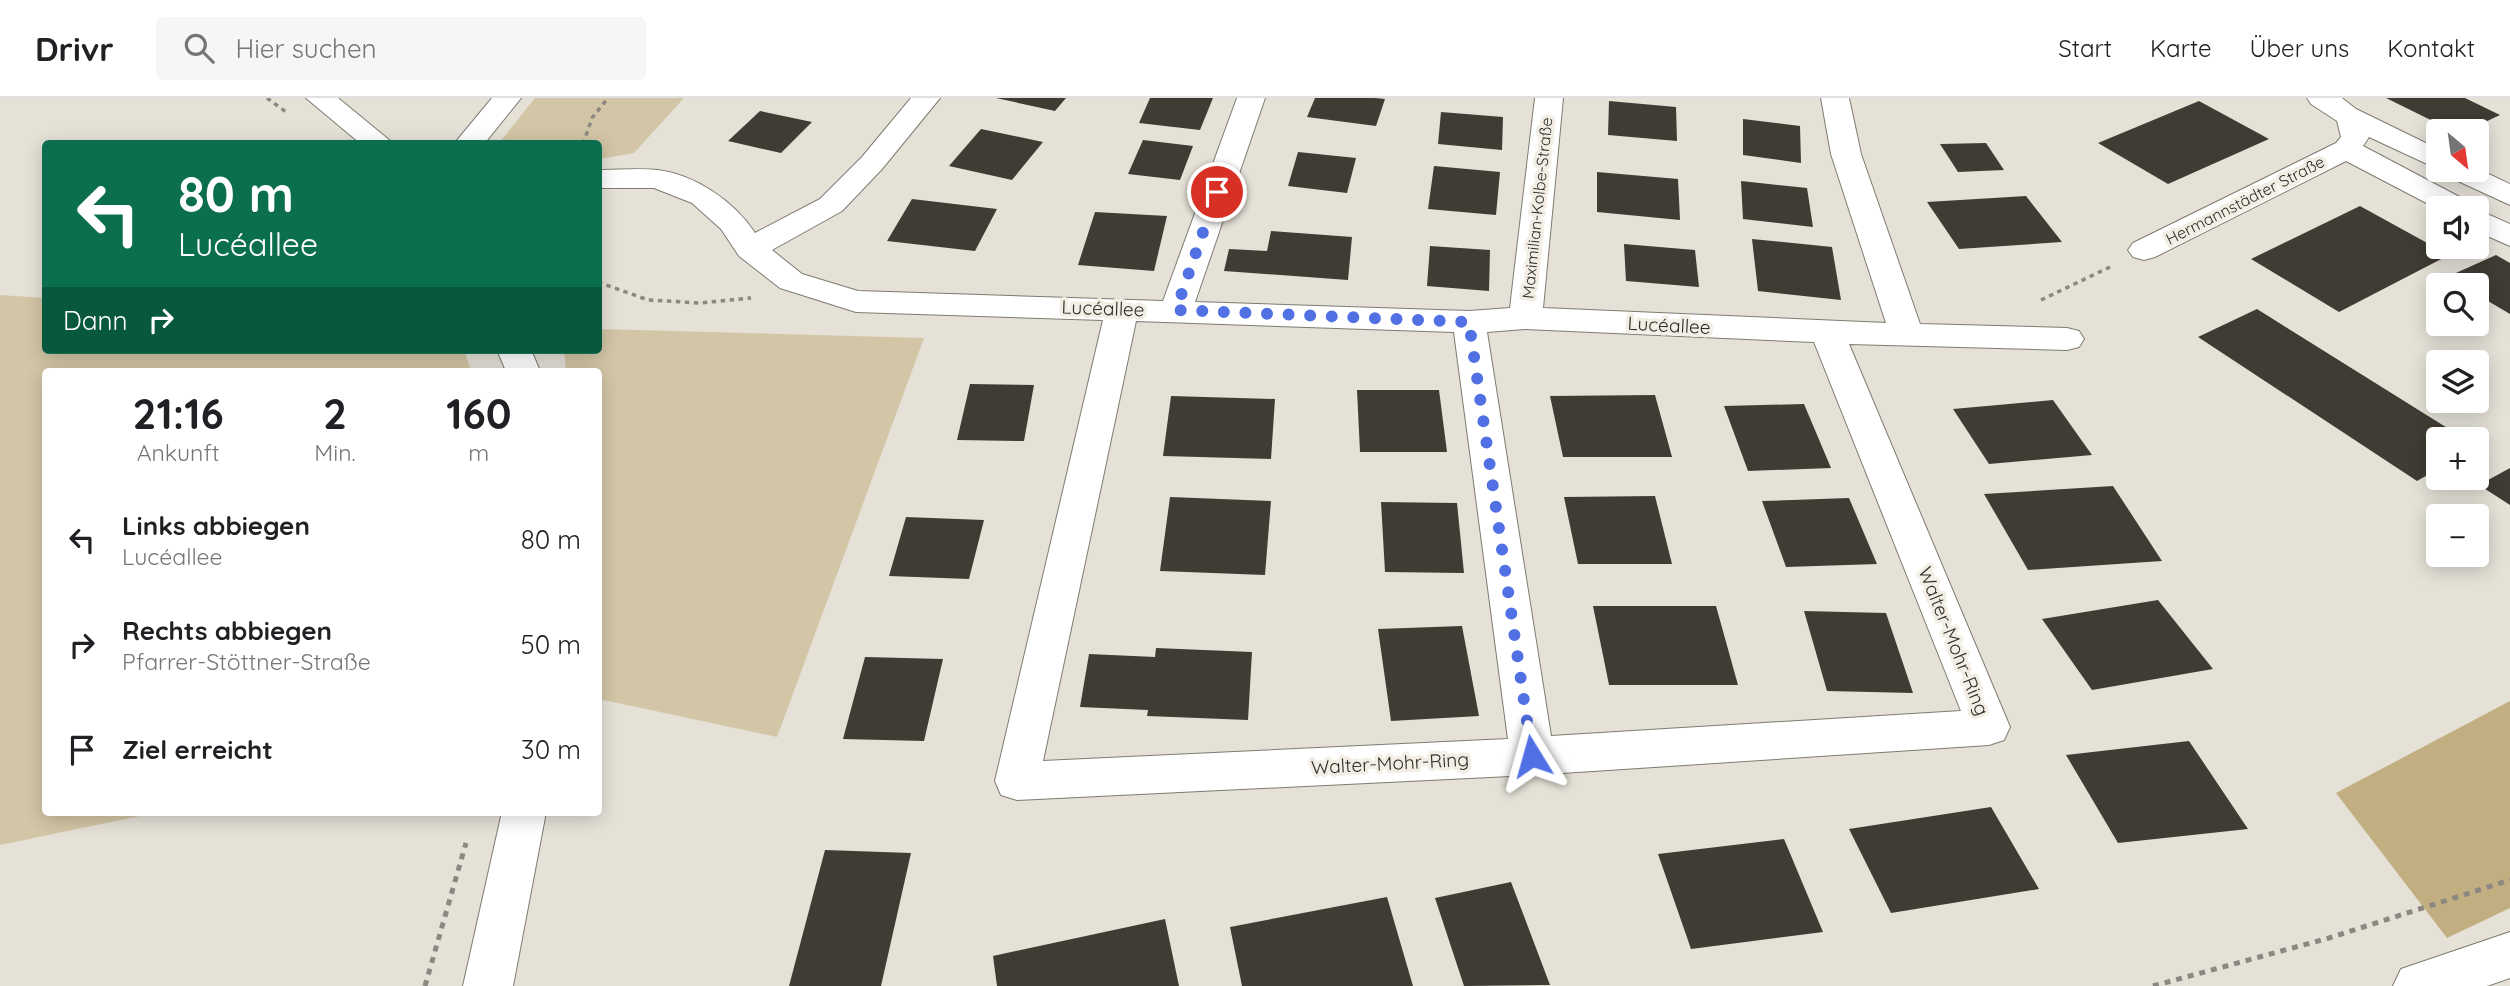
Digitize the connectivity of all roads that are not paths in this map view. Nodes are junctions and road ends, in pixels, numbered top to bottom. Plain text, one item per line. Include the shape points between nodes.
1 (320, 98) edge
2 (507, 98) edge
3 (926, 98) edge
4 (1251, 98) edge
5 (1549, 98) edge
6 (1835, 98) edge
7 (2321, 98) edge
8 (2348, 115) junction
9 (375, 140) edge
10 (471, 140) edge
11 (2346, 149) junction
12 (2426, 154) edge
13 (602, 179) edge
14 (2481, 182) edge
15 (2435, 196) edge
16 (2510, 196) edge
17 (2489, 225) edge
18 (2510, 236) edge
19 (750, 249) junction
20 (2144, 250) road end
21 (1122, 309) junction
22 (1176, 310) junction
23 (1525, 318) junction
24 (1469, 322) junction
25 (1827, 332) junction
26 (1907, 335) junction
27 (2067, 339) dead end
28 (1532, 756) junction
29 (523, 816) edge
30 (2510, 955) edge
31 (488, 986) edge
32 (2417, 986) edge

1 - 9 street
2 - 10 street
3 - 19 street via 831,205
4 - 22 street
5 - 23 street, Maximilian-Kolbe-Straße
6 - 26 street via 1846,154
7 - 8 street
8 - 11 street via 2355,138
8 - 12 street
11 - 15 street
11 - 20 street, Hermannstädter Straße
13 - 19 street, Lucéallee via 658,179 703,197 733,223
14 - 16 street
17 - 18 street
19 - 21 street, Lucéallee via 790,281 856,301
21 - 22 street, Lucéallee
21 - 28 street, Walter-Mohr-Ring via 1017,781
22 - 24 street, Lucéallee
23 - 24 street, Lucéallee
23 - 25 street, Lucéallee
24 - 28 street
25 - 26 street, Lucéallee
25 - 28 street, Walter-Mohr-Ring via 1989,727
26 - 27 street, Lucéallee
29 - 31 street
30 - 32 street

